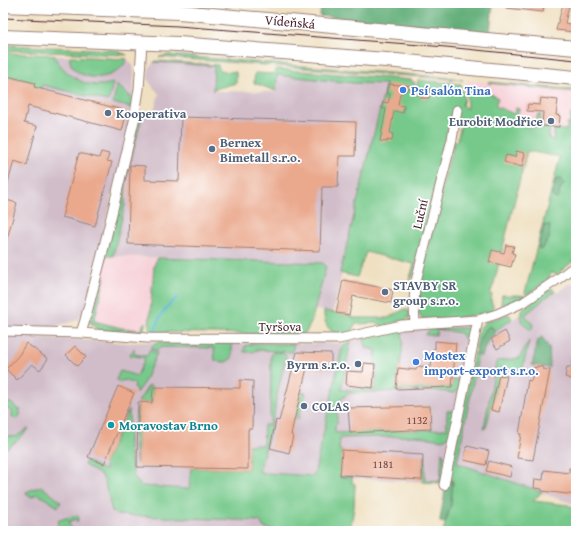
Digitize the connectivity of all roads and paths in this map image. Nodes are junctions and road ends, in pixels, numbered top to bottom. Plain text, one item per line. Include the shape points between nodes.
1 (3, 5) edge
2 (3, 37) edge
3 (142, 43) junction
4 (576, 48) edge
5 (576, 78) edge
6 (457, 110) dead end
7 (576, 265) edge
8 (478, 320) junction
9 (415, 324) junction
10 (3, 331) edge
11 (81, 333) junction
12 (444, 485) dead end

1 - 4 highway, Vídeňská via 179,12
2 - 3 highway
3 - 5 highway via 386,60
3 - 11 street via 135,114
6 - 9 street, Luční via 415,285
7 - 8 street, Tyršova via 524,302
8 - 9 street, Tyršova
8 - 12 street
9 - 11 street, Tyršova via 339,339 147,338
10 - 11 street, Tyršova

